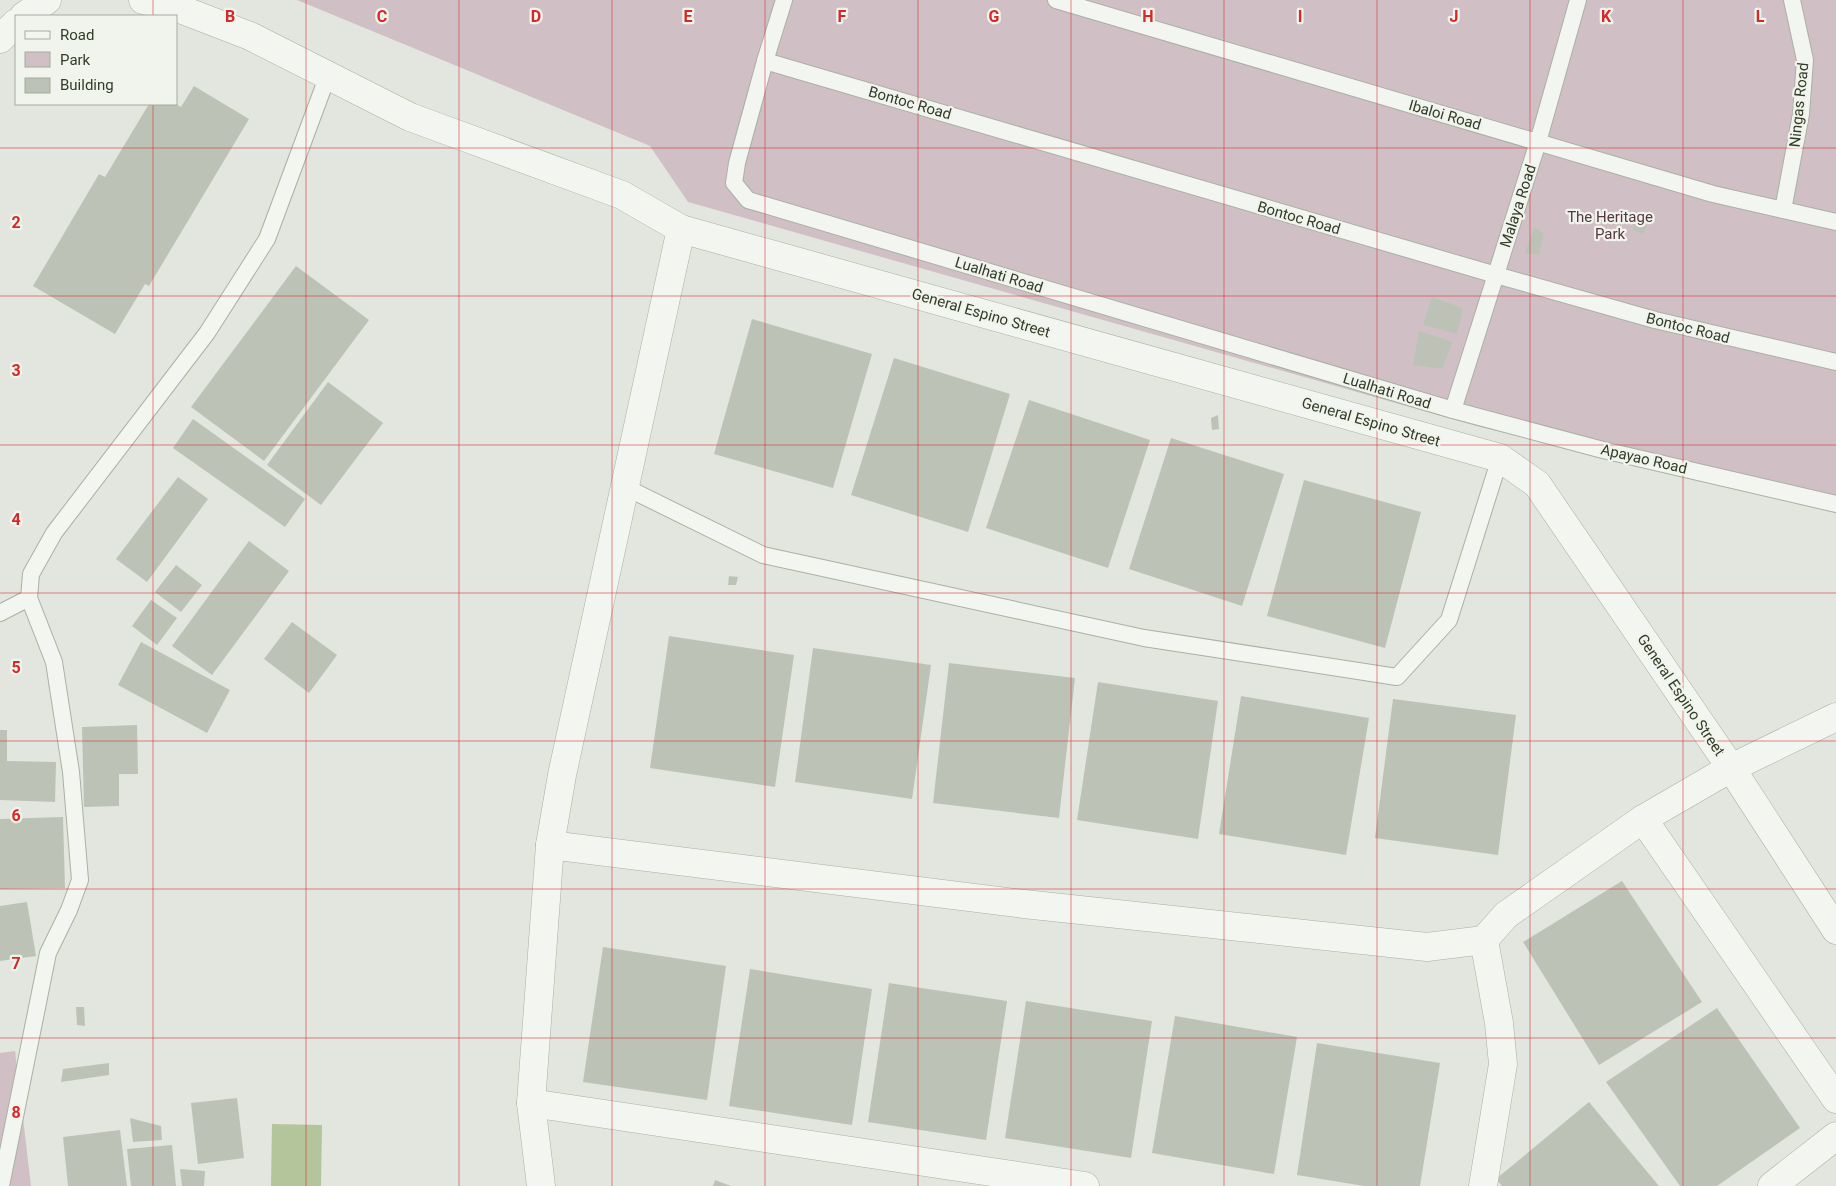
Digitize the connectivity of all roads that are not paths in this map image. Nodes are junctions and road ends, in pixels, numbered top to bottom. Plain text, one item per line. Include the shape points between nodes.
1 (47, 0) edge
2 (142, 0) edge
3 (784, 0) edge
4 (1056, 0) edge
5 (1578, 0) edge
6 (1792, 0) edge
7 (25, 15) edge
8 (15, 24) edge
9 (0, 39) edge
10 (765, 61) junction
11 (328, 75) junction
12 (1538, 142) junction
13 (1783, 210) junction
14 (1836, 222) edge
15 (682, 229) junction
16 (1496, 275) junction
17 (1836, 362) edge
18 (1453, 410) junction
19 (1500, 458) junction
20 (625, 487) junction
21 (1836, 504) edge
22 (29, 598) junction
23 (0, 613) edge
24 (1836, 717) edge
25 (1731, 768) junction
26 (1643, 819) junction
27 (550, 846) junction
28 (1836, 930) edge
29 (1484, 940) junction
30 (1836, 1099) edge
31 (531, 1103) junction
32 (1836, 1136) edge
33 (1, 1186) edge
34 (541, 1186) edge
35 (1085, 1186) edge
36 (1483, 1186) edge
37 (1772, 1186) edge

1 - 7 street
2 - 11 street, General Espino Street via 180,9 250,36
3 - 10 lane, Lualhati Road
4 - 12 lane, Ibaloi Road
5 - 12 lane, Malaya Road
6 - 13 lane, Ningas Road via 1805,60 1800,114
8 - 9 street
10 - 16 lane, Bontoc Road
10 - 18 lane, Lualhati Road via 734,183 748,200
11 - 15 street, General Espino Street via 410,117 622,195
11 - 22 lane via 268,239 206,332 54,533 31,574
12 - 13 lane, Ibaloi Road via 1713,194
12 - 16 lane, Malaya Road
13 - 14 lane, Ibaloi Road
15 - 19 street, General Espino Street
15 - 20 street
16 - 17 lane, Bontoc Road via 1655,320
16 - 18 lane, Malaya Road
18 - 21 lane, Apayao Road via 1603,450
19 - 20 lane via 1449,620 1397,677 1144,638 763,555
19 - 25 street, General Espino Street via 1537,484
20 - 27 street via 562,775
22 - 23 lane
22 - 33 lane via 54,662 71,772 80,880 48,953
24 - 25 street
25 - 26 street
25 - 28 street, General Espino Street
26 - 29 street via 1506,914
26 - 30 street
27 - 29 street via 1024,904 1427,947
27 - 31 street
29 - 36 street via 1503,1064
31 - 34 street
31 - 35 street
32 - 37 street

